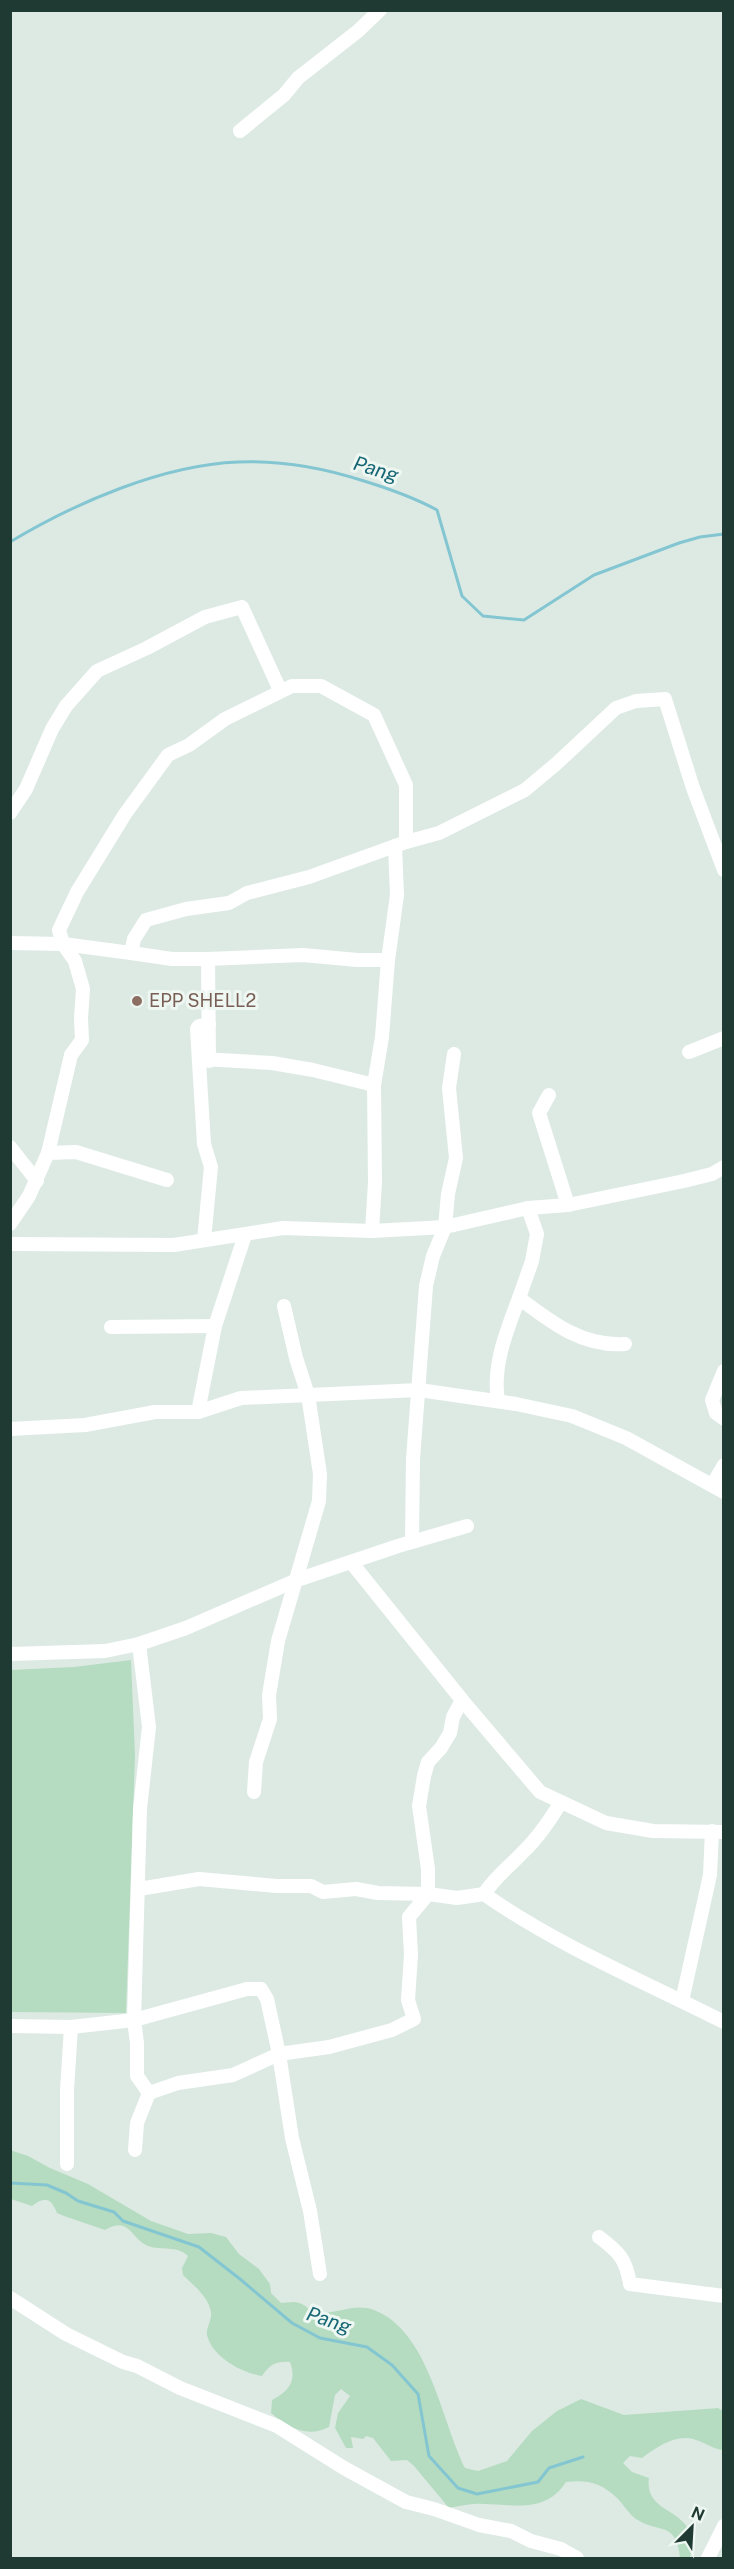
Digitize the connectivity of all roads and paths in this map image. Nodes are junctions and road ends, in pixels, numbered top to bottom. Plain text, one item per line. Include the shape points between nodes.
1 (380, 10) edge
2 (240, 131) dead end
3 (280, 690) junction
4 (10, 813) edge
5 (400, 844) junction
6 (723, 870) edge
7 (10, 943) edge
8 (63, 944) junction
9 (131, 953) junction
10 (208, 959) junction
11 (387, 960) junction
12 (723, 1038) edge
13 (689, 1052) dead end
14 (454, 1054) dead end
15 (205, 1060) junction
16 (374, 1085) junction
17 (549, 1095) dead end
18 (10, 1147) edge
19 (48, 1154) junction
20 (723, 1167) edge
21 (167, 1180) dead end
22 (36, 1181) junction
23 (568, 1205) junction
24 (528, 1208) junction
25 (10, 1224) edge
26 (445, 1227) junction
27 (372, 1231) junction
28 (245, 1235) junction
29 (204, 1240) junction
30 (10, 1244) edge
31 (519, 1298) junction
32 (284, 1306) dead end
33 (215, 1326) junction
34 (111, 1327) dead end
35 (625, 1344) dead end
36 (723, 1371) edge
37 (419, 1390) junction
38 (308, 1395) junction
39 (498, 1401) junction
40 (198, 1412) junction
41 (723, 1419) edge
42 (10, 1430) edge
43 (723, 1465) edge
44 (718, 1489) edge
45 (467, 1526) dead end
46 (412, 1542) junction
47 (351, 1562) junction
48 (297, 1580) junction
49 (139, 1644) junction
50 (10, 1654) edge
51 (462, 1700) junction
52 (254, 1792) dead end
53 (561, 1803) junction
54 (718, 1831) edge
55 (139, 1888) junction
56 (428, 1894) junction
57 (484, 1894) junction
58 (682, 2001) junction
59 (134, 2020) junction
60 (723, 2022) edge
61 (10, 2026) edge
62 (71, 2027) junction
63 (279, 2055) junction
64 (149, 2093) junction
65 (135, 2150) dead end
66 (67, 2164) dead end
67 (599, 2237) dead end
68 (320, 2274) dead end
69 (723, 2296) edge
70 (10, 2298) edge
71 (723, 2526) edge
72 (577, 2559) edge
73 (708, 2559) edge

1 - 2 street
3 - 4 street via 242,607 205,617 97,671 78,690 52,729 26,789
3 - 5 street via 321,686 374,715 406,785
3 - 8 street via 225,719 189,746 168,754 77,892 59,930
5 - 6 street via 439,833 525,790 616,708 636,701 664,699
5 - 9 street via 309,877 248,893 229,903 146,920 134,939
5 - 11 street
7 - 8 street
8 - 9 street
8 - 19 street via 75,961 84,989 82,1040 71,1055
9 - 10 street
10 - 11 street via 303,955
10 - 15 street via 209,1024 196,1029
11 - 16 street via 382,1038
12 - 13 street
14 - 26 street via 449,1088 456,1158
15 - 16 street via 272,1063
15 - 29 street via 204,1144 210,1167
16 - 27 street
17 - 23 street via 539,1113
18 - 22 street
19 - 21 street via 76,1152
19 - 22 street
20 - 23 street via 684,1181
22 - 25 street
23 - 24 street
24 - 26 street
24 - 31 street via 537,1234
26 - 27 street
26 - 37 street via 426,1286
27 - 28 street via 283,1228
28 - 29 street
28 - 33 street
29 - 30 street via 174,1245
31 - 35 street via 584,1339 605,1345
31 - 39 street via 498,1366
32 - 38 street
33 - 34 street
33 - 40 street
36 - 41 street via 712,1400 716,1413
37 - 38 street
37 - 39 street
37 - 46 street
38 - 40 street via 241,1398
38 - 48 street via 320,1474 319,1501
39 - 44 street via 572,1416 626,1438
40 - 42 street via 155,1412 85,1425
43 - 44 street
45 - 46 street
46 - 47 street
47 - 48 street
47 - 51 street
48 - 49 street
48 - 52 street via 278,1641 269,1695 270,1719 256,1762
49 - 50 street via 105,1651
49 - 55 street via 148,1727 140,1809
51 - 53 street via 540,1792
51 - 56 street via 450,1733 428,1762 424,1776 419,1806
53 - 54 street via 606,1823 653,1831
53 - 57 street via 544,1828 493,1879
54 - 58 street
55 - 56 street via 199,1879 311,1886 323,1892 356,1889
55 - 59 street
56 - 57 street via 457,1898
56 - 63 street via 409,1917 408,2000 414,2019 392,2030 329,2047
57 - 58 street via 602,1963
58 - 60 street
59 - 62 street
59 - 63 street via 248,1989 261,1989 267,1999
59 - 64 street via 137,2076
61 - 62 street
62 - 66 street
63 - 64 street via 233,2075 178,2083
63 - 68 street
64 - 65 street via 136,2122
67 - 69 street via 627,2264 630,2284
70 - 72 street via 66,2334 123,2362 277,2426 406,2502 478,2525 511,2531
71 - 73 street

